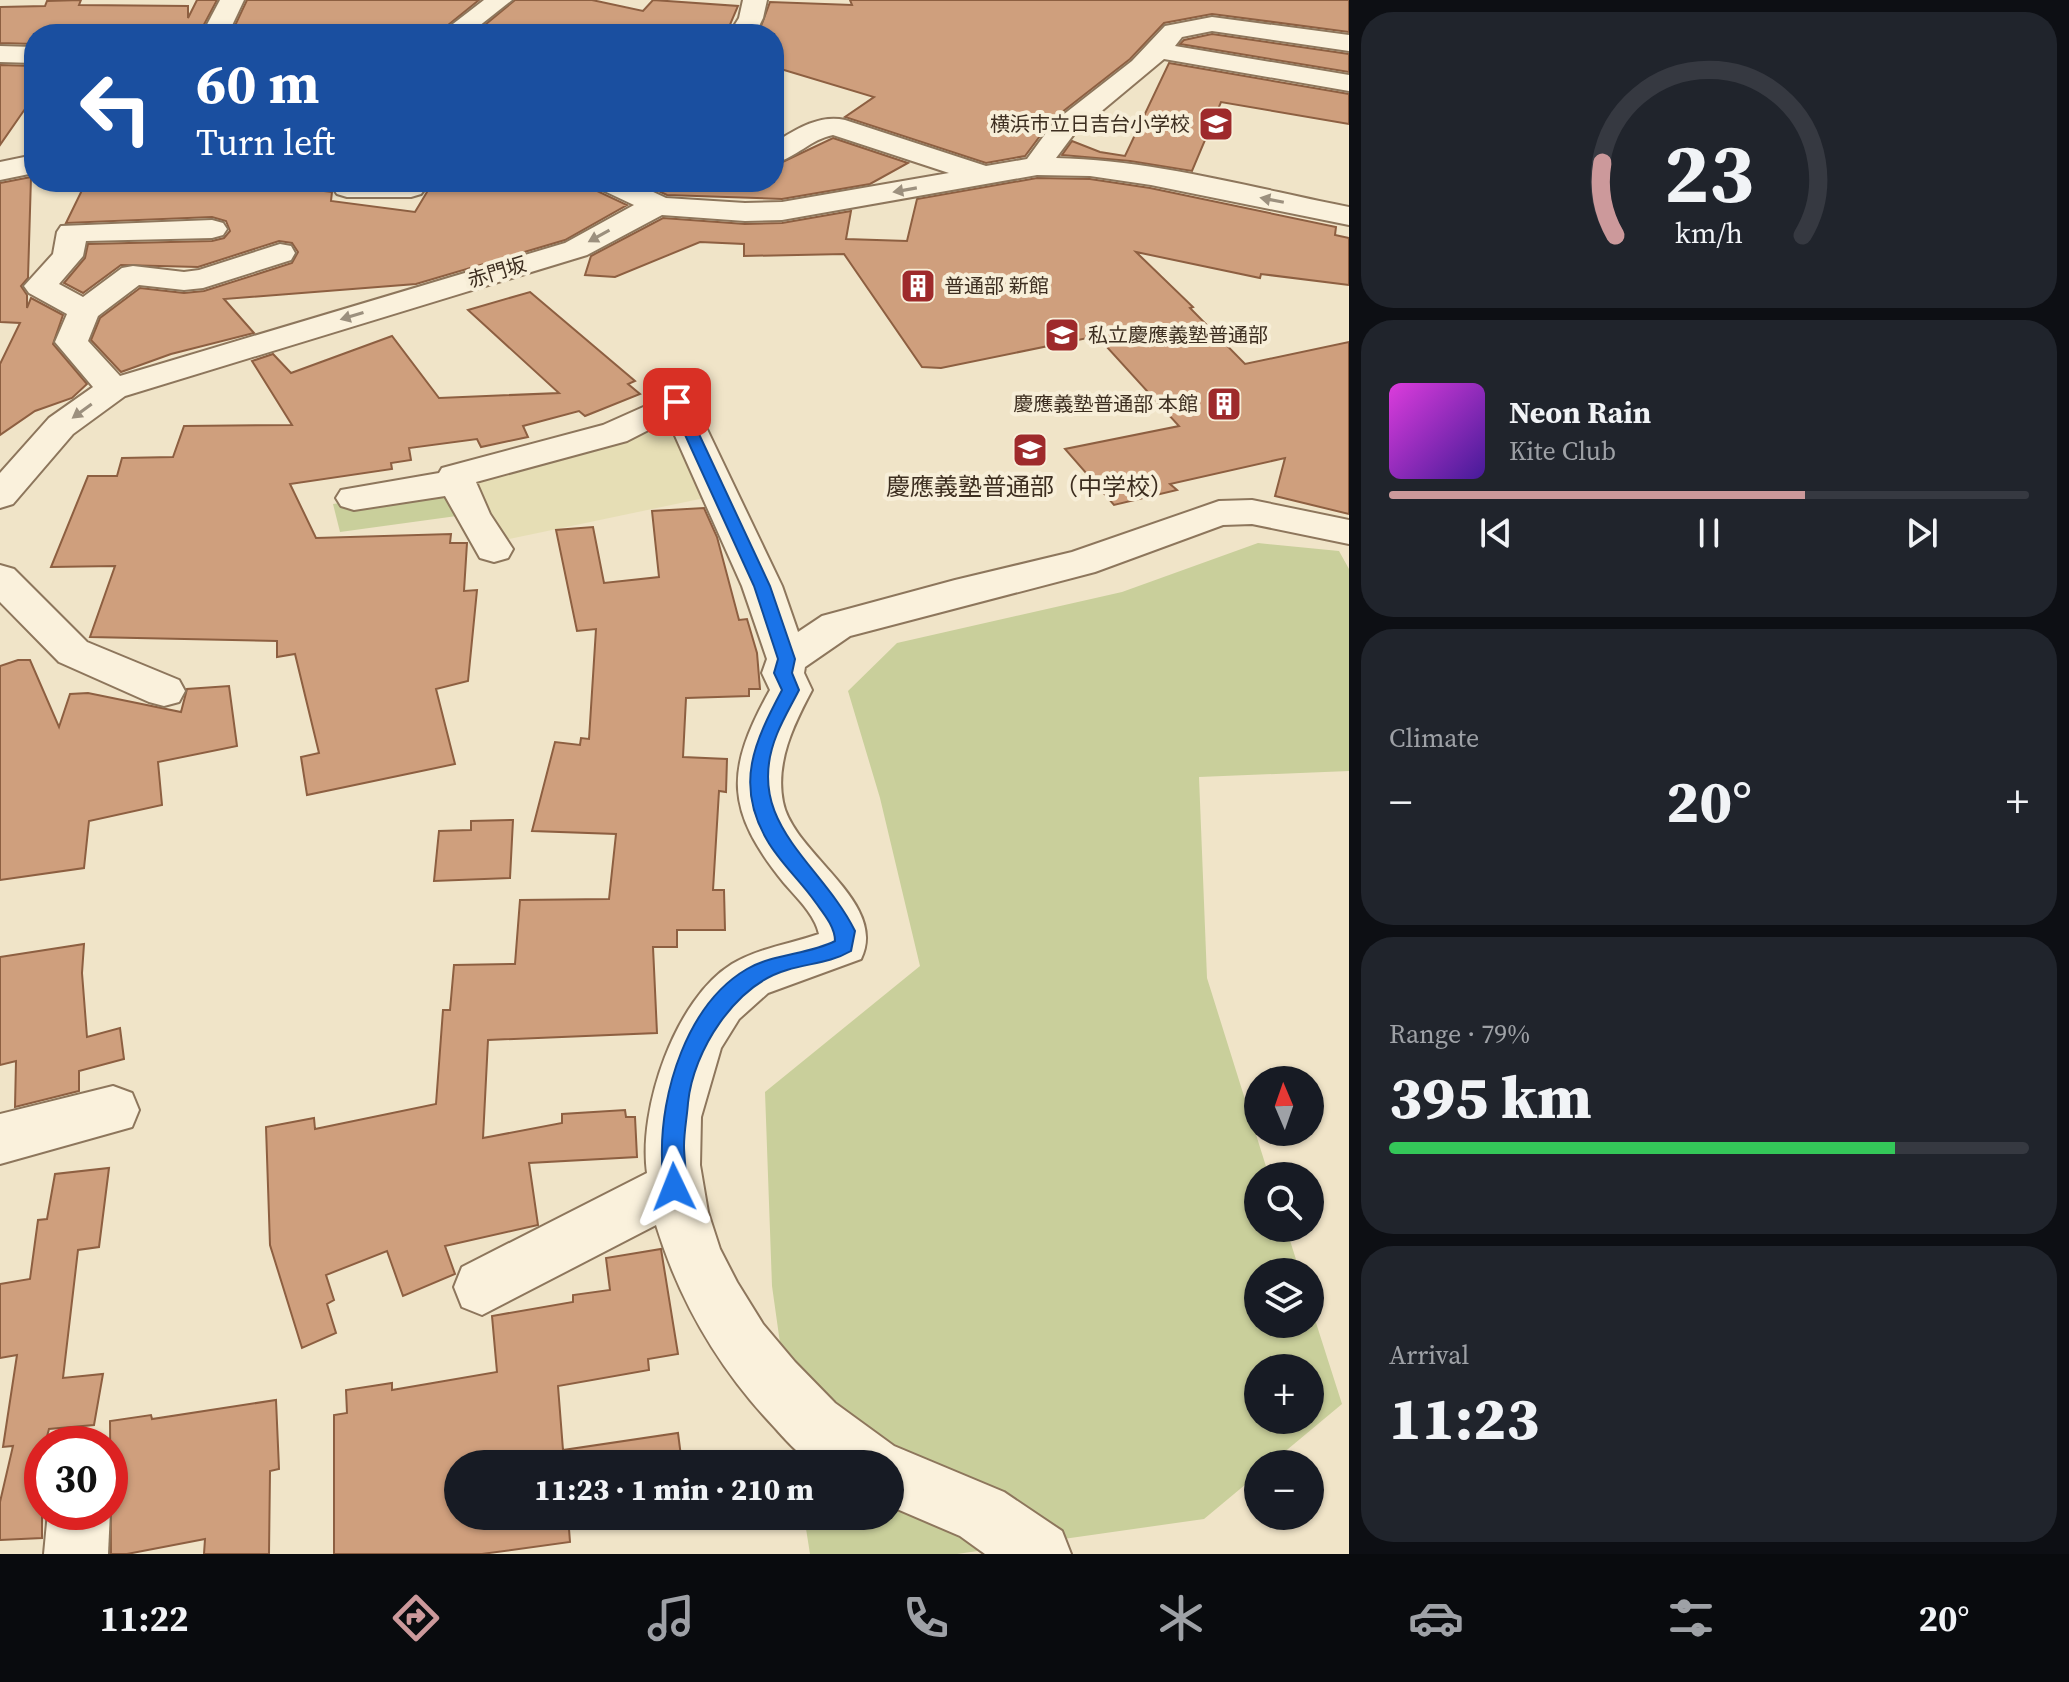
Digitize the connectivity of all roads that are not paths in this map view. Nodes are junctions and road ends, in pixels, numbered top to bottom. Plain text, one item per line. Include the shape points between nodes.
1 (232, 0) edge
2 (500, 0) edge
3 (755, 0) edge
4 (1211, 12) edge
5 (220, 24) edge
6 (467, 24) edge
7 (748, 24) edge
8 (1342, 42) edge
9 (1161, 51) junction
10 (0, 54) edge
11 (24, 55) edge
12 (1349, 83) edge
13 (1319, 87) junction
14 (784, 149) edge
15 (24, 166) edge
16 (1037, 166) junction
17 (0, 171) edge
18 (985, 175) junction
19 (634, 192) edge
20 (706, 192) edge
21 (672, 207) junction
22 (1349, 216) edge
23 (212, 229) dead end
24 (280, 253) dead end
25 (84, 311) junction
26 (113, 389) junction
27 (458, 482) junction
28 (0, 496) edge
29 (354, 498) dead end
30 (1349, 532) edge
31 (494, 549) dead end
32 (0, 578) edge
33 (787, 659) junction
34 (164, 691) dead end
35 (113, 1110) dead end
36 (0, 1139) edge
37 (674, 1187) junction
38 (482, 1287) dead end
39 (852, 1450) edge
40 (904, 1481) edge
41 (78, 1530) edge
42 (76, 1554) edge
43 (1039, 1554) edge

1 - 5 street
2 - 6 street
3 - 7 street
4 - 8 street
4 - 9 street via 1174,31
8 - 13 street
9 - 13 street
9 - 16 street via 1068,126
10 - 11 street
12 - 13 street
14 - 18 street via 815,130 835,126
15 - 17 street
16 - 18 street, 赤門坂
22 -> 16 street, 赤門坂 via 1151,176
18 -> 21 street, 赤門坂 via 782,211
19 - 21 street
20 - 21 street
21 -> 26 street, 赤門坂 via 644,211 576,249
23 - 25 street via 72,232 68,256 40,286
24 - 25 street via 203,279 133,275
25 - 26 street via 71,342
26 -> 28 street, 赤門坂 via 61,426
27 - 29 street
27 - 31 street
27 - 33 street via 455,476 615,433 677,402 762,586
30 - 33 street via 1252,512 1219,513 1081,563 836,626
32 - 34 street via 73,652
33 - 37 street via 783,673 791,690 767,736 759,771 760,801 774,836 845,931 844,945 755,974 712,1017 678,1094
35 - 36 street
37 - 38 street
37 - 39 street via 707,1289 746,1352 809,1419
40 - 43 street via 982,1514
41 - 42 street

